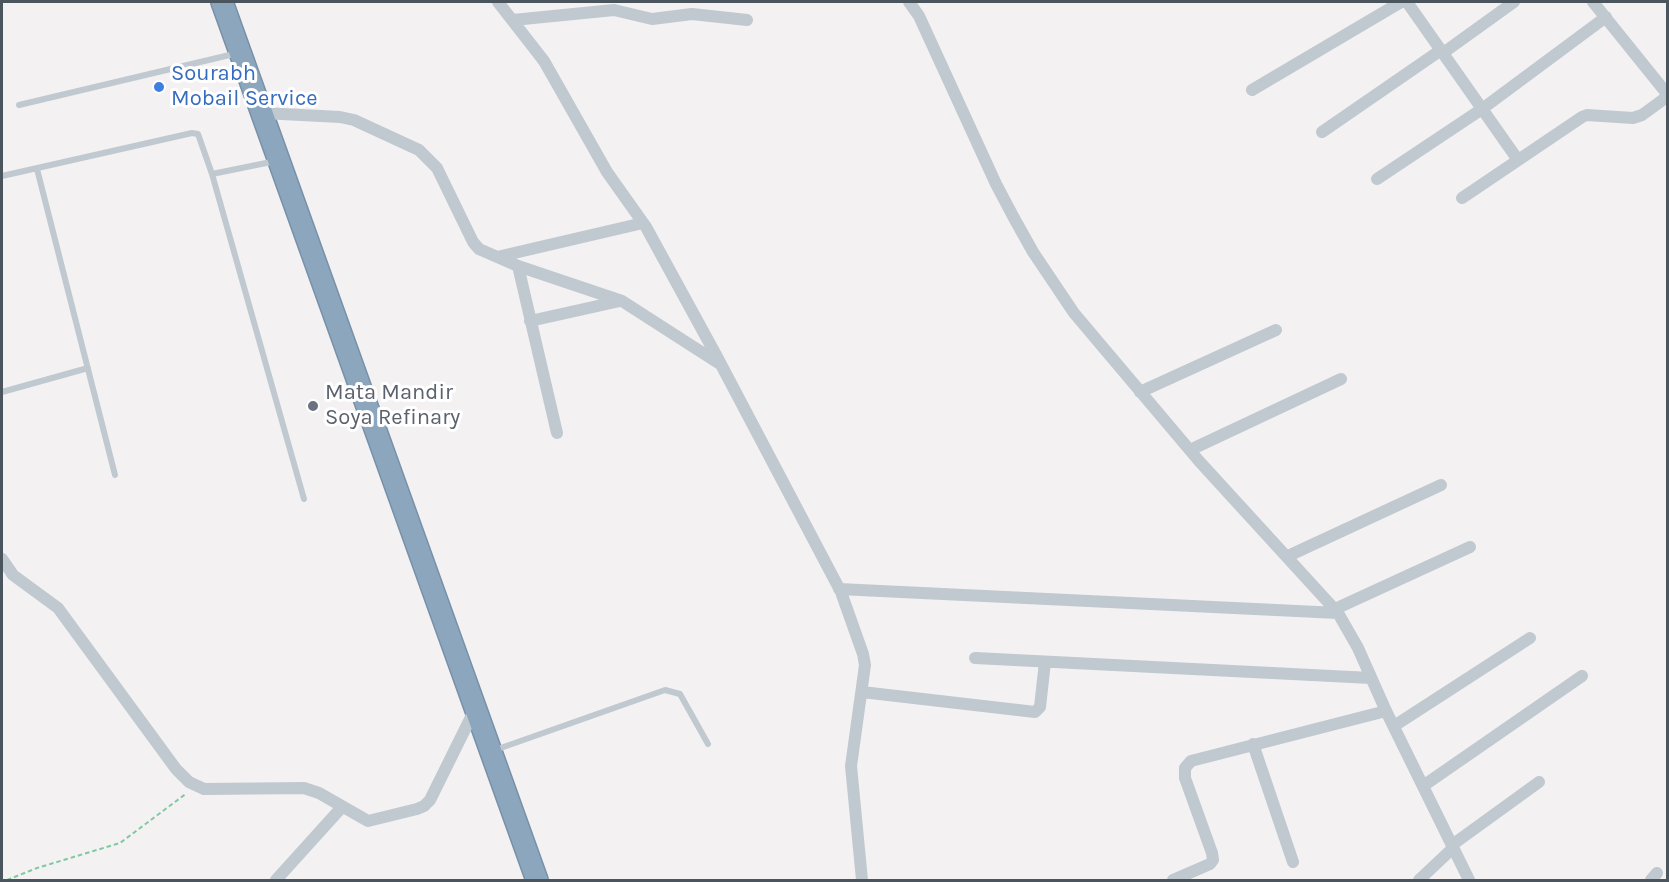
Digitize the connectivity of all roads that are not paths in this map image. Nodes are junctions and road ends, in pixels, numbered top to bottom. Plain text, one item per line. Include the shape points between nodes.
1 (222, 2) edge
2 (498, 2) edge
3 (909, 2) edge
4 (1401, 2) edge
5 (1407, 2) edge
6 (1514, 2) edge
7 (1593, 2) edge
8 (1606, 17) junction
9 (513, 20) junction
10 (747, 20) dead end
11 (240, 52) junction
12 (1442, 52) junction
13 (1252, 90) dead end
14 (1668, 96) edge
15 (19, 105) dead end
16 (1482, 109) junction
17 (263, 113) junction
18 (1322, 132) dead end
19 (280, 160) junction
20 (1518, 160) junction
21 (37, 169) junction
22 (212, 174) junction
23 (2, 176) edge
24 (1377, 179) dead end
25 (1462, 198) dead end
26 (643, 223) junction
27 (497, 257) junction
28 (518, 266) junction
29 (622, 301) junction
30 (530, 321) junction
31 (1276, 330) dead end
32 (721, 364) junction
33 (88, 368) junction
34 (1341, 379) dead end
35 (2, 392) edge
36 (1140, 392) junction
37 (557, 433) dead end
38 (1190, 450) junction
39 (115, 475) dead end
40 (1441, 485) dead end
41 (303, 500) dead end
42 (1470, 547) dead end
43 (1288, 556) junction
44 (2, 559) edge
45 (839, 589) junction
46 (1336, 611) junction
47 (1530, 638) dead end
48 (975, 658) dead end
49 (1045, 662) junction
50 (1582, 676) dead end
51 (1371, 678) junction
52 (862, 692) junction
53 (476, 706) junction
54 (1386, 711) junction
55 (1394, 726) junction
56 (708, 744) dead end
57 (1252, 744) junction
58 (492, 751) junction
59 (1539, 783) dead end
60 (1423, 786) junction
61 (342, 807) junction
62 (1453, 846) junction
63 (1293, 862) dead end
64 (276, 880) edge
65 (537, 880) edge
66 (862, 880) edge
67 (1173, 880) edge
68 (1419, 880) edge
69 (1469, 880) edge

1 - 11 highway
2 - 9 street
3 - 36 street via 1033,252 1074,313
4 - 13 street
5 - 12 street
6 - 12 street
7 - 8 street
8 - 14 street
8 - 16 street
9 - 10 street via 610,10 652,20 692,14
9 - 26 street via 544,61 607,172
11 - 15 lane
11 - 17 highway
12 - 16 street
12 - 18 street
14 - 20 street via 1634,118 1582,117
16 - 20 street
16 - 24 street
17 - 19 highway
17 - 27 street via 354,120 418,150 442,176 475,245
19 - 22 lane
19 - 53 highway
20 - 25 street
21 - 22 lane via 194,132 201,138
21 - 23 lane
21 - 33 lane
22 - 41 lane
26 - 27 street
26 - 32 street
27 - 28 street
28 - 29 street
28 - 30 street
29 - 30 street
29 - 32 street
30 - 37 street
31 - 36 street
32 - 45 street
33 - 35 lane
33 - 39 lane
34 - 38 street
36 - 38 street
38 - 43 street
40 - 43 street
42 - 46 street
43 - 46 street
44 - 61 street via 13,575 58,608 176,769 196,786 213,790 303,788
45 - 46 street
45 - 52 street via 863,654
46 - 51 street
47 - 55 street
48 - 49 street
49 - 51 street
49 - 52 street via 1040,707 1035,712
50 - 60 street
51 - 54 street
52 - 66 street via 851,766
53 - 58 highway
53 - 61 street via 424,806 371,821
54 - 55 street
54 - 57 street
55 - 60 street
56 - 58 lane via 680,694 665,690
57 - 63 street
57 - 67 street via 1195,759 1185,768 1213,858 1210,864
58 - 65 highway
59 - 62 street
60 - 62 street
61 - 64 street
62 - 68 street
62 - 69 street

